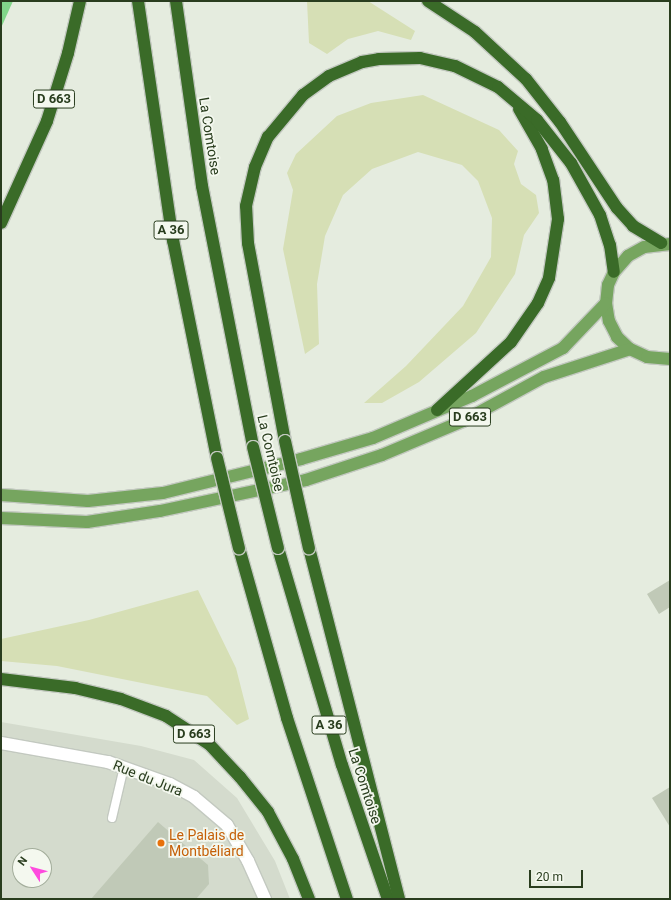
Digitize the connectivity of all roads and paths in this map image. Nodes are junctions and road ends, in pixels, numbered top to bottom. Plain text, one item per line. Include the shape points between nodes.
1 (80, 1) edge
2 (138, 1) edge
3 (176, 1) edge
4 (428, 1) edge
5 (510, 96) junction
6 (16, 193) junction
7 (1, 214) edge
8 (1, 223) edge
9 (666, 243) edge
10 (614, 272) junction
11 (606, 303) junction
12 (630, 349) junction
13 (670, 359) edge
14 (437, 410) junction
15 (1, 496) edge
16 (1, 518) edge
17 (1, 679) edge
18 (1, 743) edge
19 (124, 767) junction
20 (112, 818) dead end
21 (265, 899) edge
22 (309, 899) edge
23 (347, 899) edge
24 (388, 899) edge
25 (399, 899) edge

1 - 6 highway, D 663 via 58,90
2 - 23 highway, A 36, bridge via 169,219 217,458 239,548 287,718
3 - 24 highway, La Comtoise / A 36, bridge via 202,186 254,447 278,548 342,765
4 - 9 highway via 475,32 526,79 560,122 617,208 634,226
5 - 10 highway via 550,135 581,180 606,232
5 - 14 highway via 542,149 553,180 558,219 552,263 538,304 521,330 500,354
5 - 25 highway, bridge via 478,75 438,60 379,59 344,69 316,84 288,109 260,153 250,181 245,219 285,441 309,548
6 - 7 highway, D 663
6 - 8 highway, D 663
9 - 10 main road via 644,247 628,256
10 - 11 main road via 608,285
11 - 12 main road via 609,321
11 - 14 main road, D 663 via 563,348 472,396
12 - 13 main road via 647,357
12 - 16 main road, D 663 via 544,377 463,421 382,455 306,480 160,511 87,522
14 - 15 main road, D 663 via 352,444 163,493 88,501
17 - 22 highway, D 663 via 75,688 121,698 166,716 204,741 240,777 268,812 293,859
18 - 19 street, Rue du Jura
19 - 20 lane
19 - 21 street, Rue du Jura via 170,784 194,797 227,825 248,861

